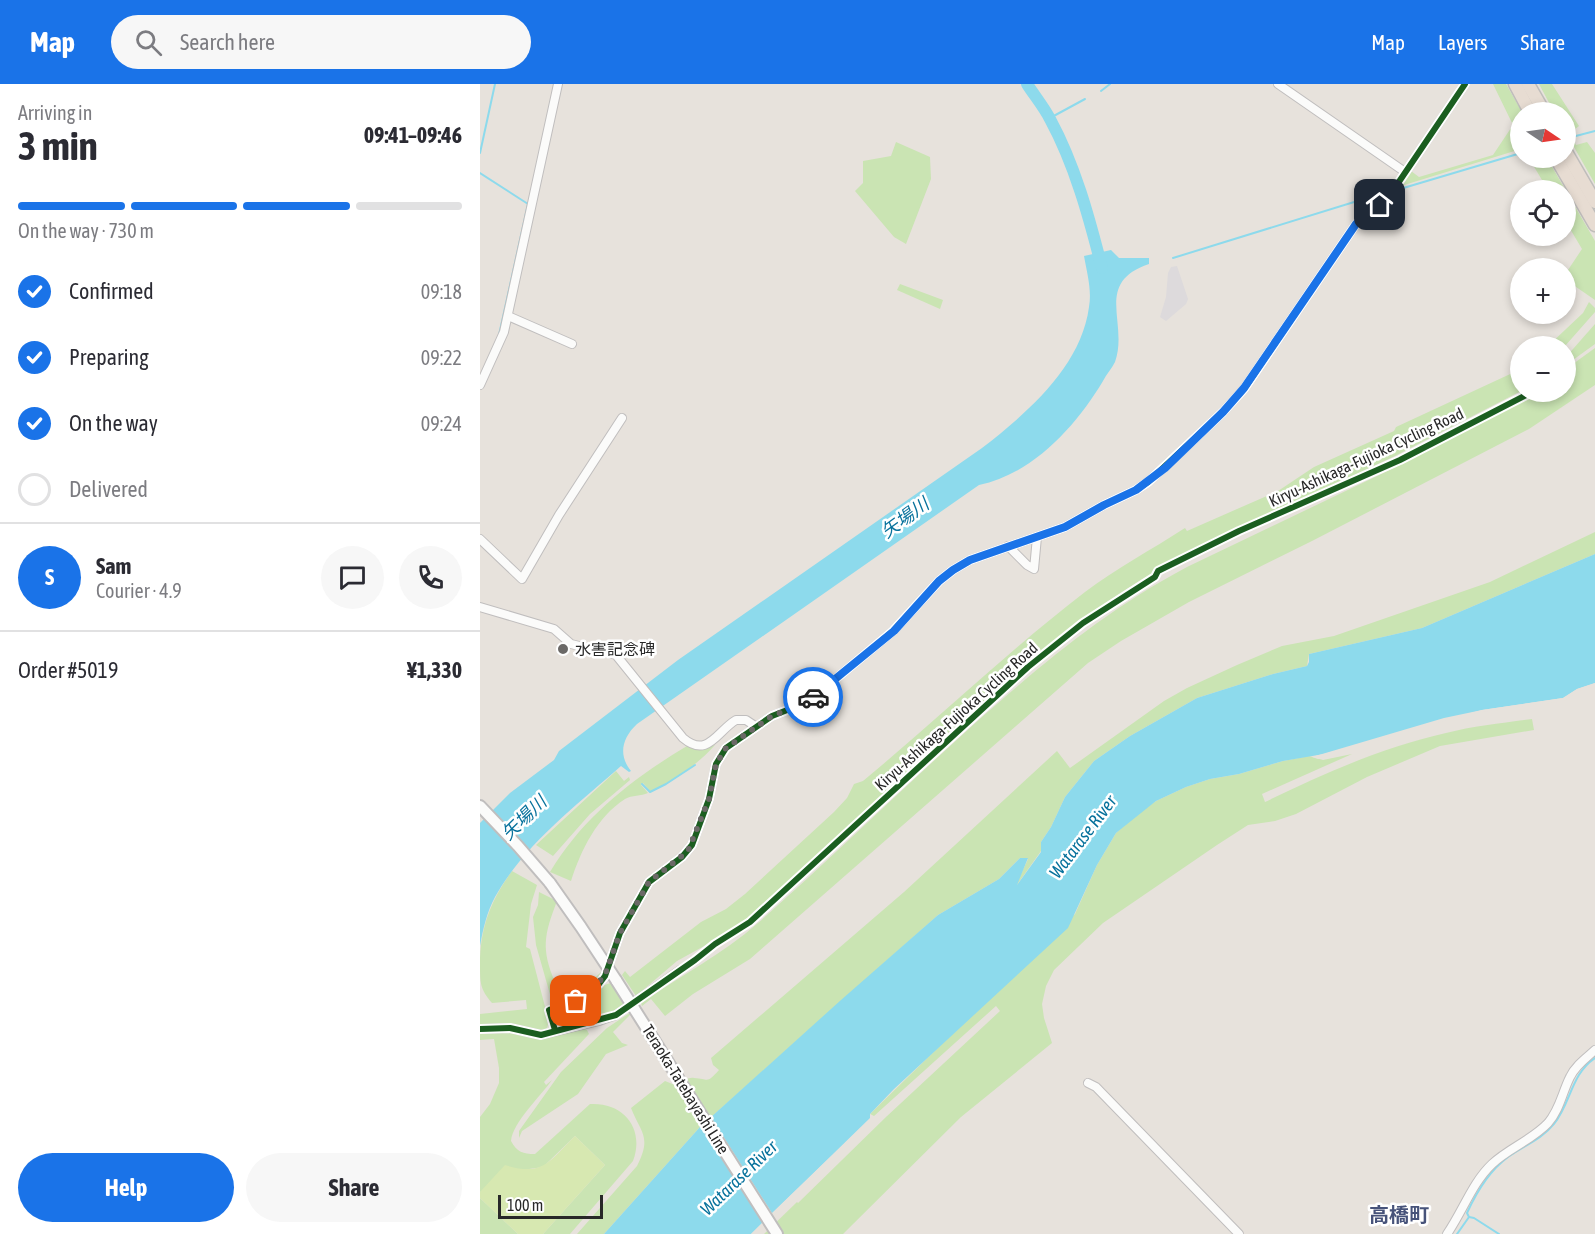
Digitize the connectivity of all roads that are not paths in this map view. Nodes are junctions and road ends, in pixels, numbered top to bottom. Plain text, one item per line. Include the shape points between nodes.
1 (558, 84) edge
2 (1278, 84) edge
3 (1465, 84) edge
4 (1515, 84) edge
5 (1528, 84) edge
6 (1525, 102) edge
7 (1538, 102) edge
8 (1562, 168) edge
9 (1575, 168) edge
10 (1405, 172) junction
11 (1595, 202) edge
12 (1595, 225) edge
13 (508, 316) junction
14 (572, 344) dead end
15 (480, 385) edge
16 (622, 418) dead end
17 (1037, 537) junction
18 (480, 539) edge
19 (1008, 546) junction
20 (480, 607) edge
21 (755, 726) junction
22 (480, 806) edge
23 (680, 970) dead end
24 (633, 1006) junction
25 (480, 1029) edge
26 (555, 1030) junction
27 (1595, 1050) edge
28 (1088, 1083) dead end
29 (777, 1234) edge
30 (1239, 1234) edge
31 (1448, 1234) edge

1 - 13 street
2 - 10 street
3 - 10 street
4 - 6 highway
5 - 7 highway
8 - 12 highway
9 - 11 highway
10 - 17 street via 1388,198 1356,224 1244,388 1223,412 1142,486 1065,527
13 - 14 street
13 - 15 street
16 - 18 street via 522,579
17 - 19 street
17 - 19 street via 1034,568
19 - 21 street via 953,570 894,631 805,703
20 - 21 street via 554,629 571,644 620,657 692,745 710,743 736,720 746,720
21 - 26 street via 726,748 719,759 692,845 649,882 620,933 599,984 576,1001 549,1010
22 - 24 main road, Teraoka-Tatebayashi Line, bridge via 538,868
23 - 24 street
24 - 26 street via 616,1015
24 - 29 main road, Teraoka-Tatebayashi Line
25 - 26 street via 510,1028 541,1035
27 - 31 street via 1570,1076 1548,1122 1485,1171
28 - 30 street

